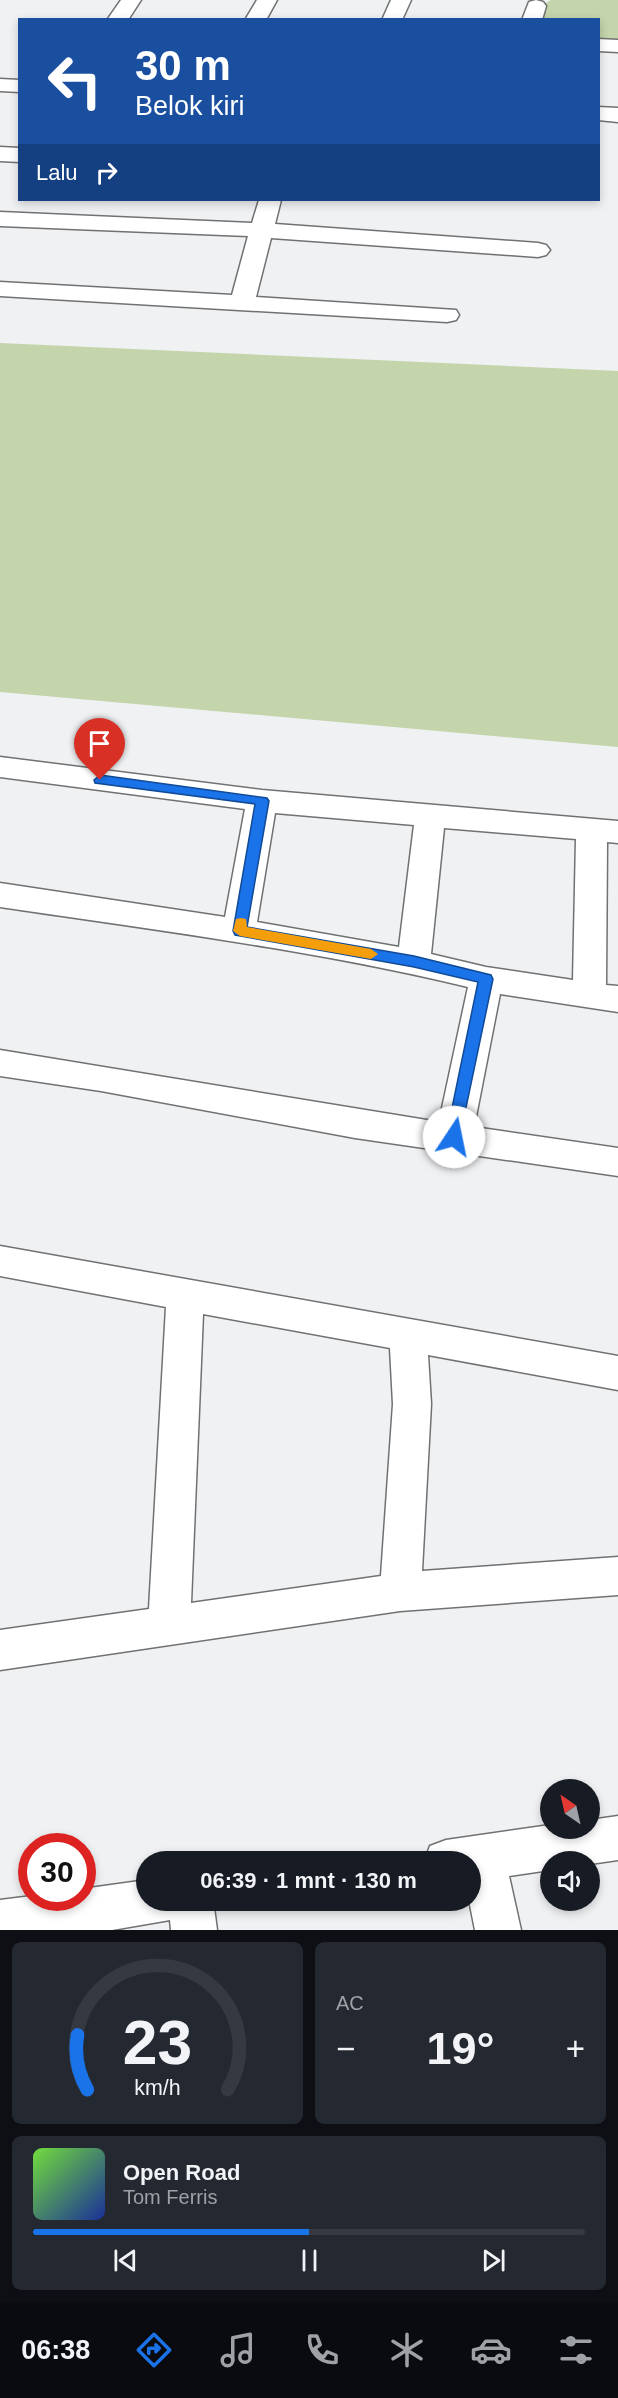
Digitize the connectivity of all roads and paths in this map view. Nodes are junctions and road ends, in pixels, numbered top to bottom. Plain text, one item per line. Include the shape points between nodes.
1 (131, 0) edge
2 (267, 0) edge
3 (401, 0) edge
4 (118, 18) edge
5 (256, 18) edge
6 (393, 18) edge
7 (600, 45) edge
8 (618, 46) edge
9 (0, 85) edge
10 (18, 86) edge
11 (600, 113) edge
12 (618, 115) edge
13 (0, 154) edge
14 (18, 155) edge
15 (270, 201) edge
16 (0, 219) edge
17 (260, 230) junction
18 (538, 250) dead end
19 (0, 289) edge
20 (242, 303) junction
21 (447, 315) dead end
22 (0, 767) edge
23 (262, 801) junction
24 (430, 817) junction
25 (605, 832) edge
26 (0, 895) edge
27 (240, 931) junction
28 (414, 962) junction
29 (486, 979) junction
30 (603, 997) edge
31 (0, 1064) edge
32 (454, 1137) junction
33 (618, 1162) edge
34 (0, 1261) edge
35 (185, 1295) junction
36 (408, 1335) junction
37 (618, 1373) edge
38 (618, 1576) edge
39 (400, 1592) junction
40 (169, 1626) junction
41 (0, 1650) edge
42 (618, 1838) edge
43 (481, 1857) edge
44 (481, 1894) edge
45 (136, 1904) edge
46 (191, 1911) edge
47 (0, 1923) edge
48 (194, 1930) edge
49 (498, 1930) edge

1 - 4 street
2 - 5 street
3 - 6 street
7 - 8 street
9 - 10 street
11 - 12 street
13 - 14 street
15 - 17 street
16 - 17 street
17 - 18 street
17 - 20 street
19 - 20 street
20 - 21 street
22 - 23 street
23 - 24 street
23 - 27 street
24 - 25 street
24 - 28 street
25 - 30 street
26 - 27 street
27 - 28 street
28 - 29 street
29 - 30 street
29 - 32 street
31 - 32 street
32 - 33 street
34 - 35 street
35 - 36 street
35 - 40 street
36 - 37 street
36 - 39 street via 412,1404
38 - 39 street
39 - 40 street
40 - 41 street
42 - 43 street
44 - 49 street
45 - 47 street
46 - 48 street

